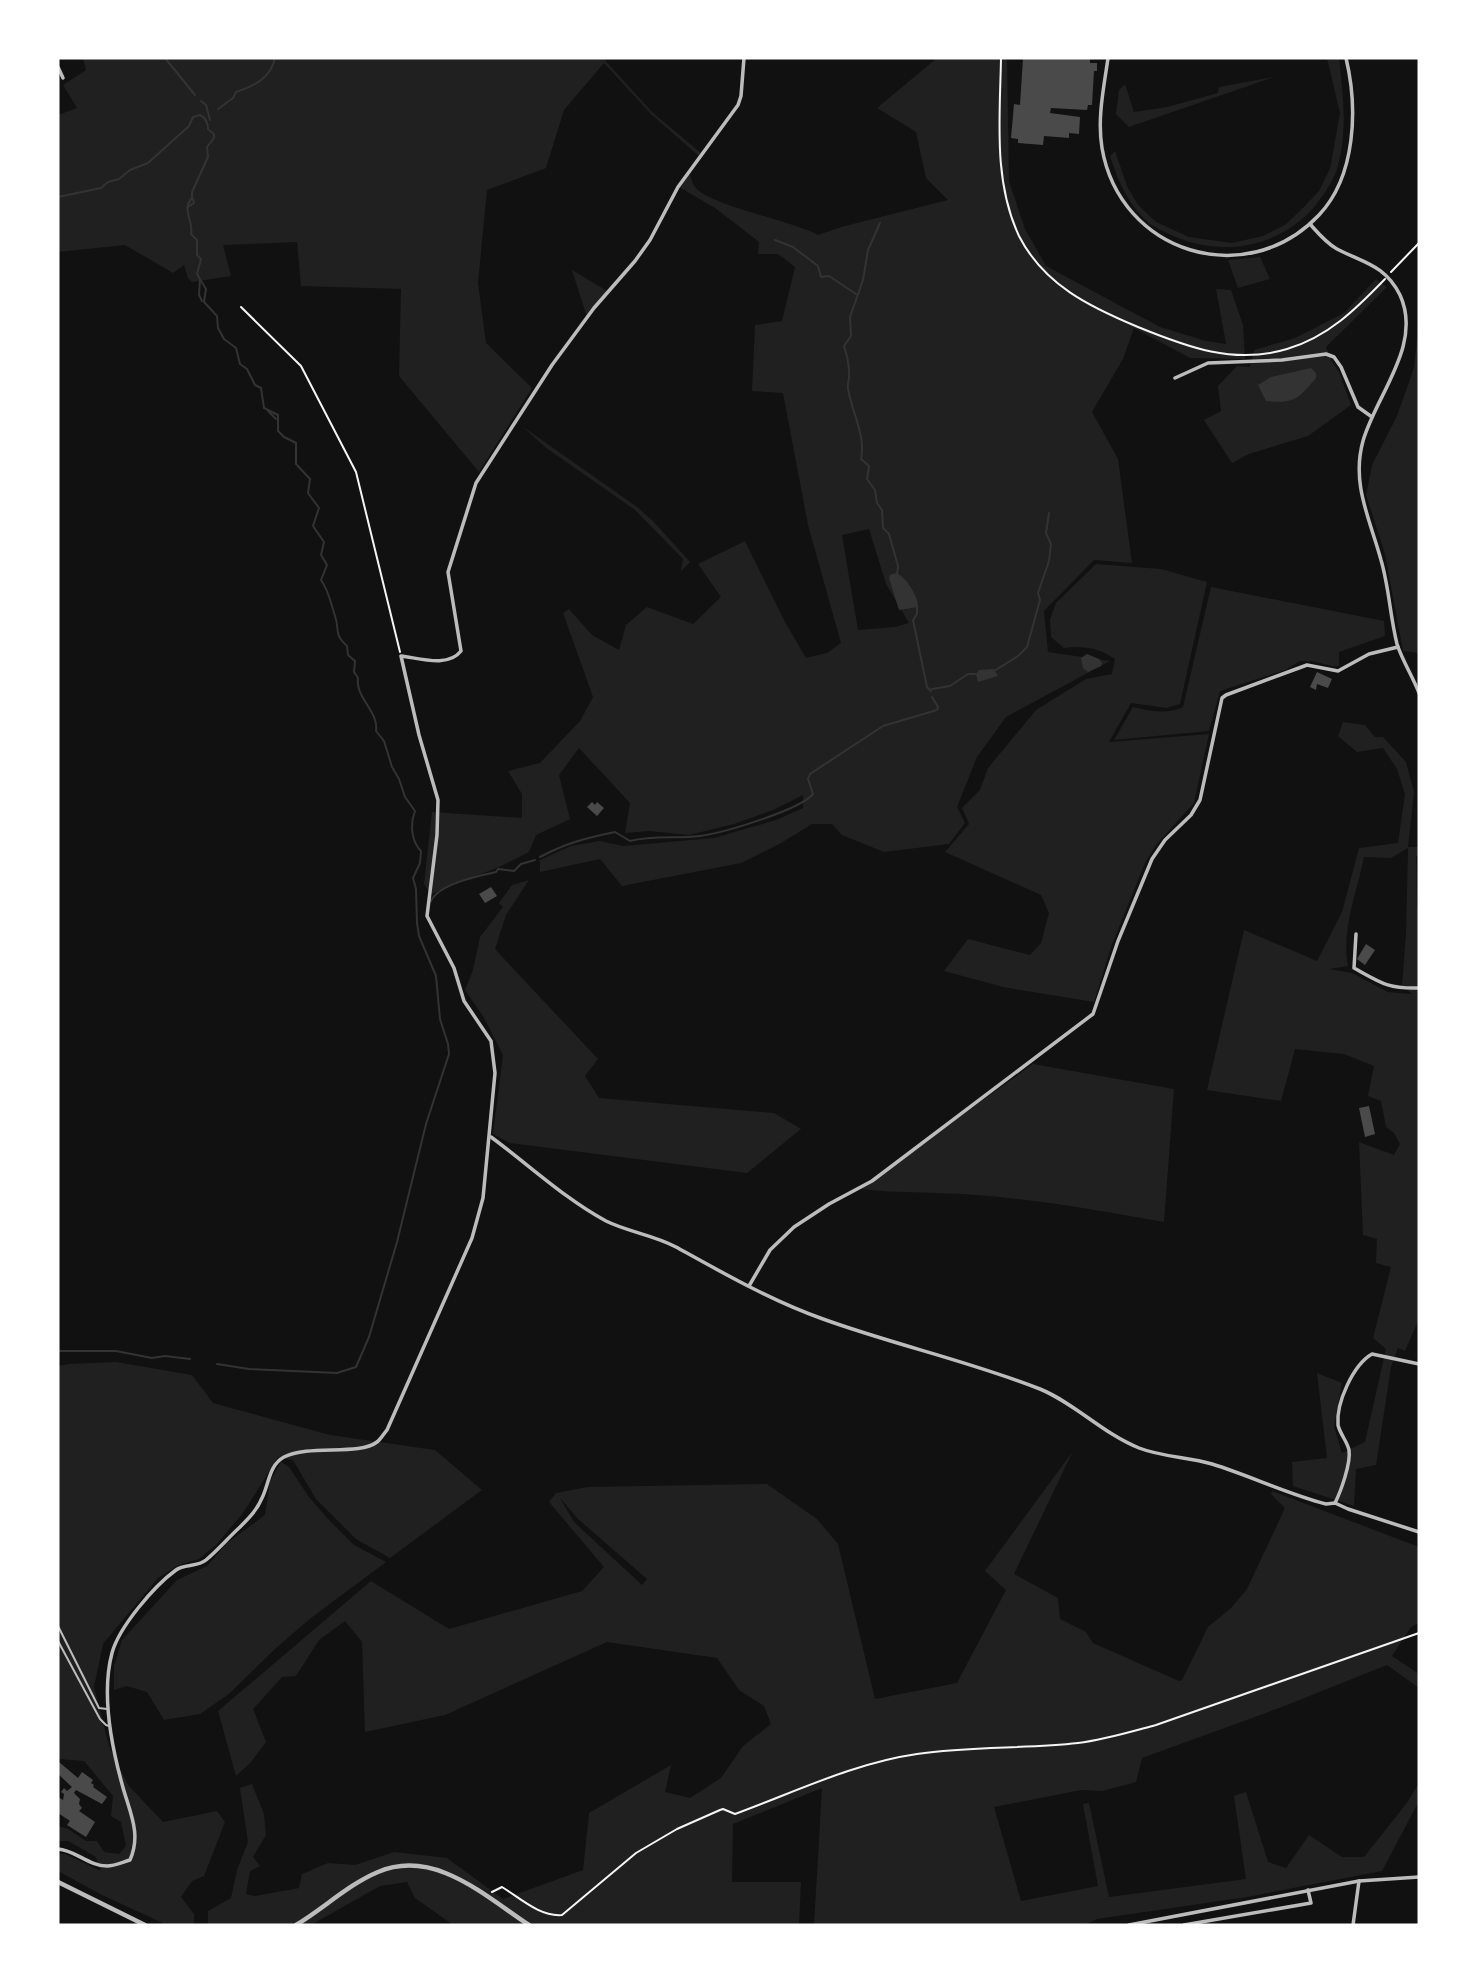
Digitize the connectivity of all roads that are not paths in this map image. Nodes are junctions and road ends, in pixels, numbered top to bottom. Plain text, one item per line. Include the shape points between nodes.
1 (744, 58) edge
2 (1108, 58) edge
3 (1346, 58) edge
4 (58, 67) edge
5 (63, 78) dead end
6 (1310, 223) junction
7 (1175, 378) dead end
8 (1372, 417) junction
9 (1398, 647) junction
10 (1419, 692) edge
11 (1356, 934) dead end
12 (1419, 988) edge
13 (490, 1136) junction
14 (749, 1286) junction
15 (1419, 1364) edge
16 (1335, 1503) junction
17 (1419, 1532) edge
18 (58, 1626) edge
19 (58, 1641) edge
20 (109, 1709) junction
21 (110, 1726) junction
22 (58, 1849) edge
23 (1419, 1877) edge
24 (1359, 1881) junction
25 (58, 1882) edge
26 (1308, 1890) junction
27 (1166, 1918) junction
28 (145, 1925) edge
29 (296, 1925) edge
30 (529, 1925) edge
31 (1129, 1925) edge
32 (1167, 1925) edge
33 (1184, 1925) edge
34 (1353, 1925) edge

1 - 13 street via 737,105 678,187 650,240 552,365 476,483 449,572 461,651 456,659 445,661 401,656 438,800 426,916 454,968 464,1001 494,1052
2 - 6 street via 1101,110 1104,157 1125,204 1154,234 1189,250 1246,254 1273,247
3 - 6 street via 1351,142 1337,188
4 - 5 street
6 - 8 street via 1332,246 1372,264 1387,277 1404,307 1405,341
7 - 8 street via 1208,363 1326,354 1340,367 1358,407
8 - 9 street via 1361,451 1360,495 1381,560
9 - 10 street
9 - 14 street via 1369,654 1338,671 1307,665 1222,698 1200,800 1152,859 1093,1014 878,1177 794,1227 770,1250
11 - 12 street via 1354,968 1391,988
13 - 14 street via 610,1223 674,1246
13 - 20 street via 483,1198 472,1238 387,1430 377,1443 302,1451 278,1462 252,1515 203,1563 178,1569 153,1591 117,1638 108,1673
14 - 16 street via 819,1318 1041,1389 1065,1400 1102,1430 1139,1447 1239,1472 1317,1502
15 - 16 street via 1372,1354 1352,1373 1338,1421 1349,1450
16 - 17 street
18 - 20 lane via 99,1708
19 - 21 lane via 100,1718
20 - 21 street
21 - 22 street via 136,1833 130,1860 108,1867
23 - 24 street
24 - 26 street
24 - 34 street
25 - 28 street
26 - 27 street
26 - 33 street via 1311,1903
27 - 31 street
27 - 32 street
29 - 30 street via 379,1871 413,1865 438,1869 458,1879

